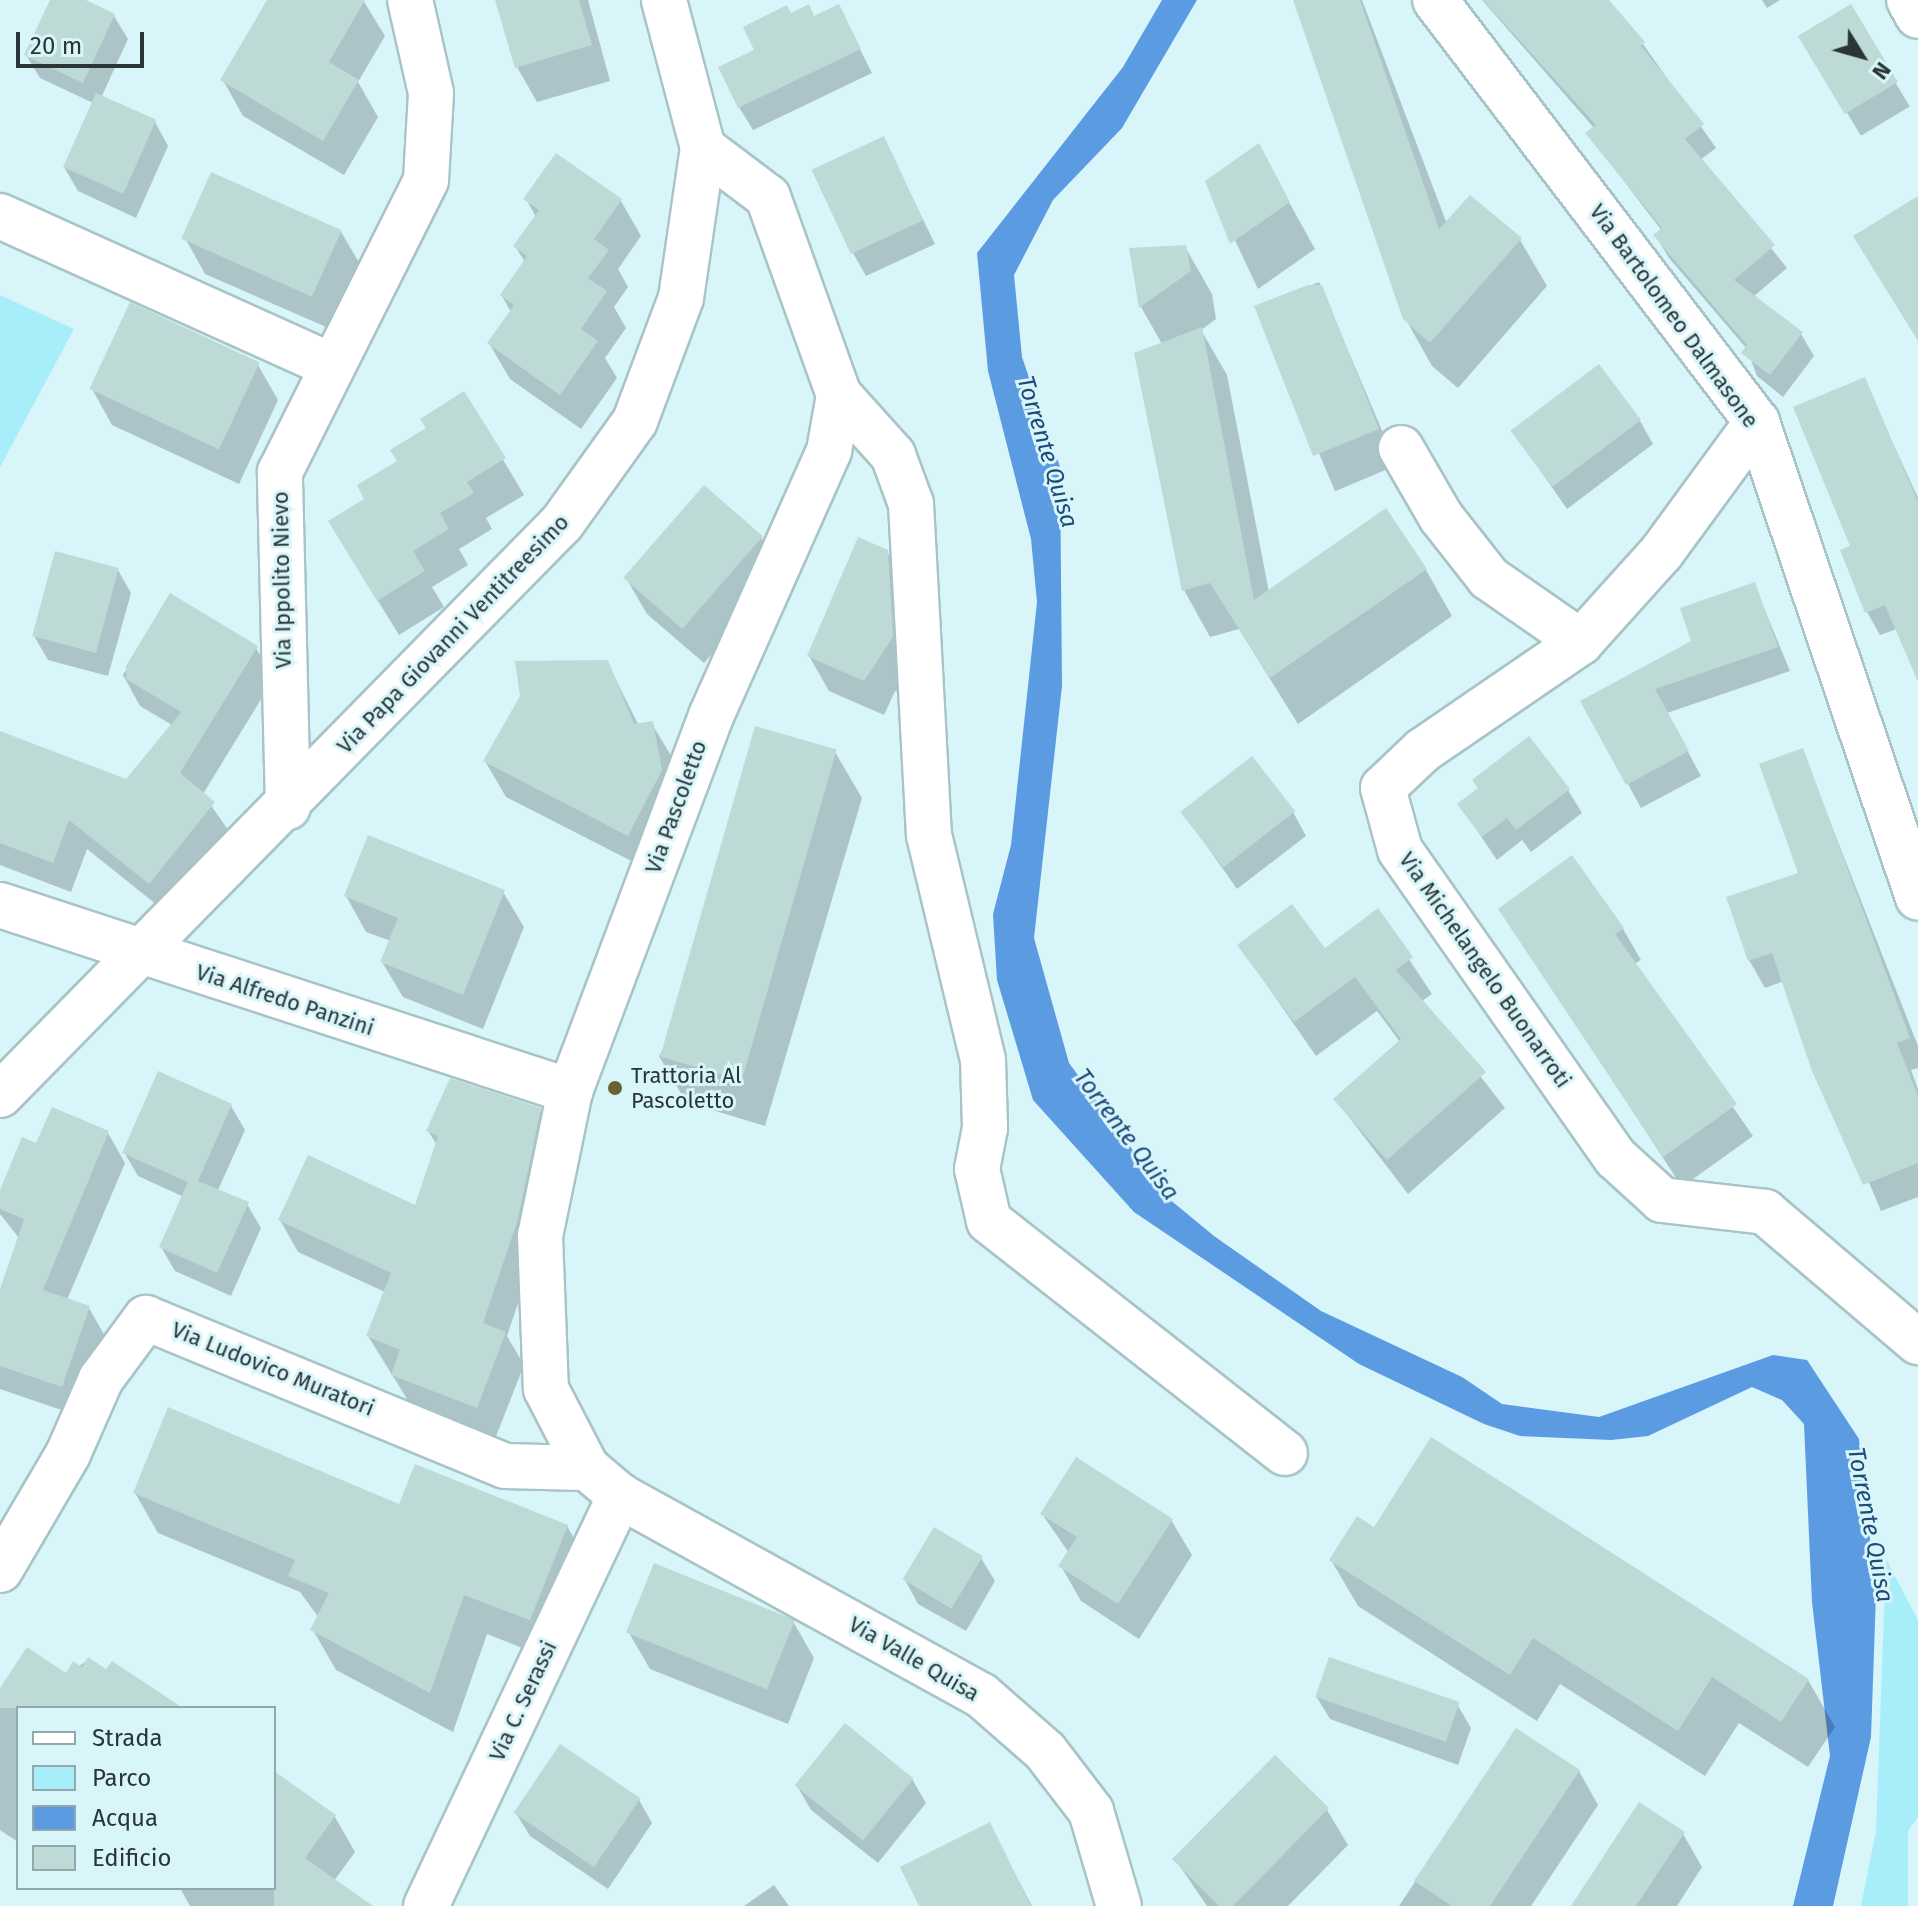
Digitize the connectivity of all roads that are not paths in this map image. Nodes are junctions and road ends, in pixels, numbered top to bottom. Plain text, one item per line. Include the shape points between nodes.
1 (410, 0) edge
2 (1435, 0) edge
3 (1909, 0) edge
4 (667, 12) edge
5 (1918, 16) edge
6 (703, 148) junction
7 (0, 216) edge
8 (330, 365) junction
9 (839, 395) junction
10 (1757, 422) junction
11 (1401, 448) dead end
12 (1581, 642) junction
13 (288, 807) junction
14 (1918, 898) edge
15 (0, 905) edge
16 (141, 954) junction
17 (570, 1091) junction
18 (0, 1095) edge
19 (1918, 1342) edge
20 (1285, 1453) dead end
21 (587, 1468) junction
22 (620, 1496) junction
23 (0, 1570) edge
24 (426, 1906) edge
25 (1119, 1906) edge

1 - 8 street, Via Ippolito Nievo via 431,93 426,180
2 - 10 street, Via Bartolomeo Dalmasone
3 - 5 street
4 - 6 street, Via Papa Giovanni Ventitreesimo
6 - 9 street, Via Pascoletto via 768,197
6 - 13 street, Via Papa Giovanni Ventitreesimo via 681,298 635,421 562,523
7 - 8 street
8 - 13 street, Via Ippolito Nievo via 280,472
9 - 17 street, Via Pascoletto via 829,451 711,716
9 - 20 street via 893,455 911,504 929,835 983,1060 985,1128 977,1169 989,1221
10 - 12 street, Via Michelangelo Buonarroti via 1661,553
10 - 14 street, Via Bartolomeo Dalmasone
11 - 12 street via 1441,517 1489,578
12 - 19 street, Via Michelangelo Buonarroti via 1423,750 1383,788 1400,850 1616,1158 1662,1200 1765,1212
13 - 16 street, Via Papa Giovanni Ventitreesimo
15 - 16 street, Via Alfredo Panzini
16 - 17 street, Via Alfredo Panzini
16 - 18 street, Via Papa Giovanni Ventitreesimo
17 - 21 street, Via Pascoletto via 540,1236 538,1301 546,1389
21 - 22 street, Via Pascoletto
21 - 23 street, Via Ludovico Muratori via 505,1466 146,1318 101,1379 68,1454
22 - 24 street, Via C. Serassi
22 - 25 street, Via Valle Quisa via 981,1695 1045,1751 1091,1811

